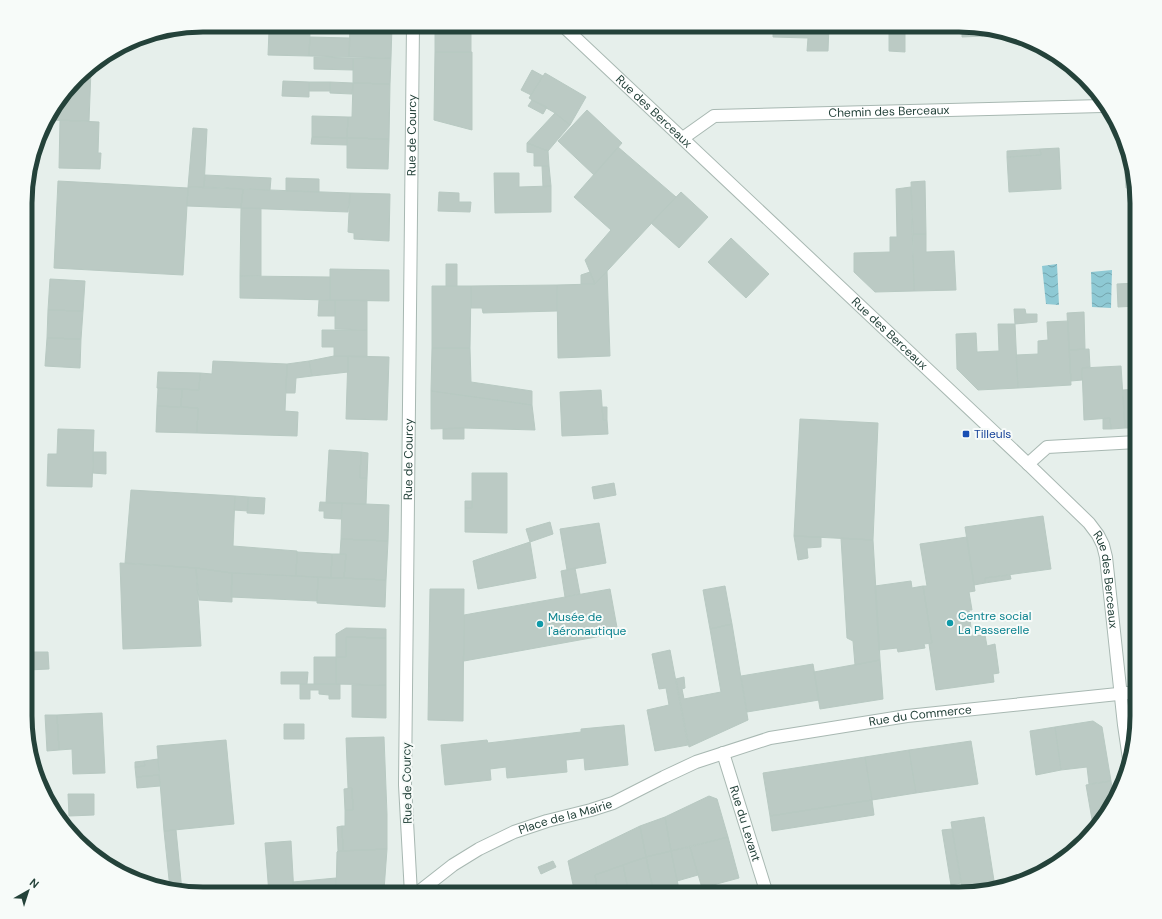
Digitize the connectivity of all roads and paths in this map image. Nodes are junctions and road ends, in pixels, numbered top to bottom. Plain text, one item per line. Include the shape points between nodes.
1 (413, 32) edge
2 (569, 32) edge
3 (1100, 106) edge
4 (683, 138) junction
5 (1130, 442) edge
6 (1028, 464) junction
7 (1130, 692) edge
8 (1120, 693) junction
9 (1127, 747) edge
10 (724, 753) junction
11 (411, 887) edge
12 (425, 887) edge
13 (765, 887) edge

1 - 11 street, Rue de Courcy via 405,785
2 - 4 street, Rue des Berceaux
3 - 4 street, Chemin des Berceaux via 714,116
4 - 6 street, Rue des Berceaux
5 - 6 street via 1047,447
6 - 8 street, Rue des Berceaux via 1089,523 1103,545
7 - 8 street, Rue du Commerce
8 - 9 street, Rue des Berceaux
8 - 10 street, Rue du Commerce via 907,716 770,738
10 - 12 street, Place de la Mairie via 696,762 613,803 547,820 514,832 452,865
10 - 13 street, Rue du Levant

